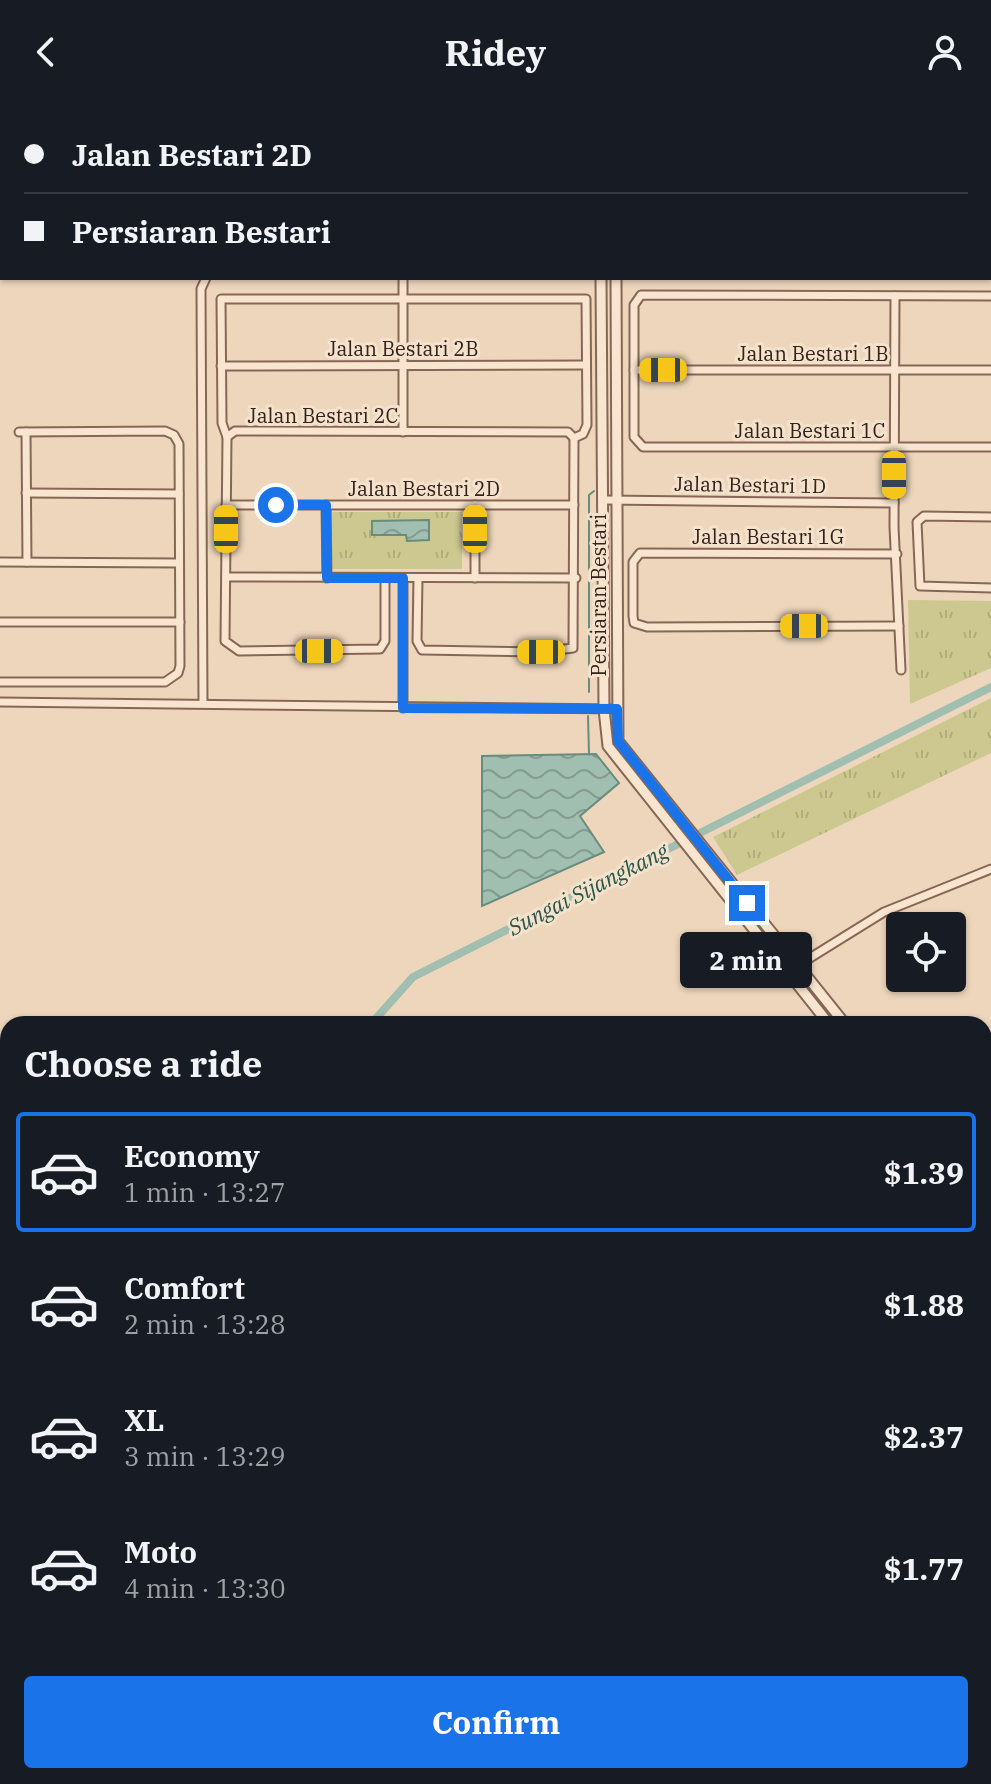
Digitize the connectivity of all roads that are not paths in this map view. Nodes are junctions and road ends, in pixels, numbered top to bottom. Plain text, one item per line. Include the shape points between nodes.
1 (205, 280) edge
2 (403, 280) edge
3 (601, 280) edge
4 (616, 280) edge
5 (895, 296) junction
6 (991, 296) edge
7 (403, 300) junction
8 (403, 365) junction
9 (586, 365) junction
10 (221, 366) junction
11 (634, 370) junction
12 (895, 370) junction
13 (991, 370) edge
14 (403, 432) junction
15 (227, 437) junction
16 (574, 438) junction
17 (894, 447) junction
18 (991, 447) edge
19 (26, 493) junction
20 (179, 494) junction
21 (605, 500) junction
22 (617, 500) junction
23 (894, 503) junction
24 (226, 505) junction
25 (326, 505) junction
26 (475, 505) junction
27 (574, 505) junction
28 (991, 517) edge
29 (897, 554) junction
30 (0, 562) edge
31 (27, 562) junction
32 (179, 563) junction
33 (226, 577) junction
34 (327, 578) junction
35 (385, 578) junction
36 (403, 578) junction
37 (418, 578) junction
38 (475, 578) junction
39 (576, 578) junction
40 (991, 588) edge
41 (0, 622) edge
42 (180, 622) junction
43 (899, 626) junction
44 (901, 670) dead end
45 (0, 682) edge
46 (0, 702) edge
47 (203, 703) junction
48 (403, 708) junction
49 (604, 709) junction
50 (617, 709) junction
51 (682, 830) junction
52 (699, 852) junction
53 (991, 869) edge
54 (797, 966) junction
55 (823, 1016) edge
56 (838, 1016) edge

1 - 47 street via 201,289
2 - 7 street
3 - 21 street, Persiaran Bestari
4 - 22 street, Persiaran Bestari
5 - 6 street
5 - 11 street via 637,297
5 - 12 street
7 - 8 street
7 - 9 street via 586,299
7 - 10 street via 221,299
8 - 9 street, Jalan Bestari 2B
8 - 10 street, Jalan Bestari 2B
8 - 14 street
9 - 16 street via 587,425
10 - 15 street
11 - 12 street, Jalan Bestari 1B
11 - 17 street, Jalan Bestari 1C via 634,437 643,447
12 - 13 street, Jalan Bestari 1B
12 - 17 street
14 - 15 street, Jalan Bestari 2C via 235,431
14 - 16 street, Jalan Bestari 2C via 568,432
15 - 24 street, Jalan Bestari 2C
16 - 27 street
17 - 18 street, Jalan Bestari 1C
17 - 23 street
19 - 20 street
19 - 20 street via 23,432 165,431 179,444
19 - 31 street
20 - 32 street
21 - 22 street, Jalan Bestari 1D
21 - 49 street, Persiaran Bestari
22 - 23 street, Jalan Bestari 1D
22 - 50 street, Persiaran Bestari
23 - 29 street
24 - 25 street, Jalan Bestari 2D
24 - 33 street, Jalan Bestari 2C
25 - 26 street, Jalan Bestari 2D
25 - 34 street
26 - 27 street, Jalan Bestari 2D
26 - 38 street
27 - 39 street
28 - 40 street via 924,516 917,529 918,582 927,588
29 - 43 street
29 - 43 street, Jalan Bestari 1G via 640,553 633,562 634,623
30 - 31 street
31 - 32 street
32 - 42 street
33 - 34 street
33 - 35 street, Jalan Bestari 2C via 225,641 239,651 380,649 385,641
34 - 35 street
35 - 36 street
36 - 37 street
36 - 48 street
37 - 38 street
37 - 39 street via 417,641 422,650 567,652 576,640
38 - 39 street
41 - 42 street
42 - 45 street via 180,666 165,682
43 - 44 street
46 - 47 street
47 - 48 street
48 - 49 street
49 - 50 street
49 - 51 street, Persiaran Bestari via 608,746
50 - 51 street, Persiaran Bestari via 618,741
51 - 52 street, Persiaran Bestari
52 - 54 street, Persiaran Bestari
52 - 55 street, Persiaran Bestari
53 - 54 street via 892,908
54 - 56 street, Persiaran Bestari

